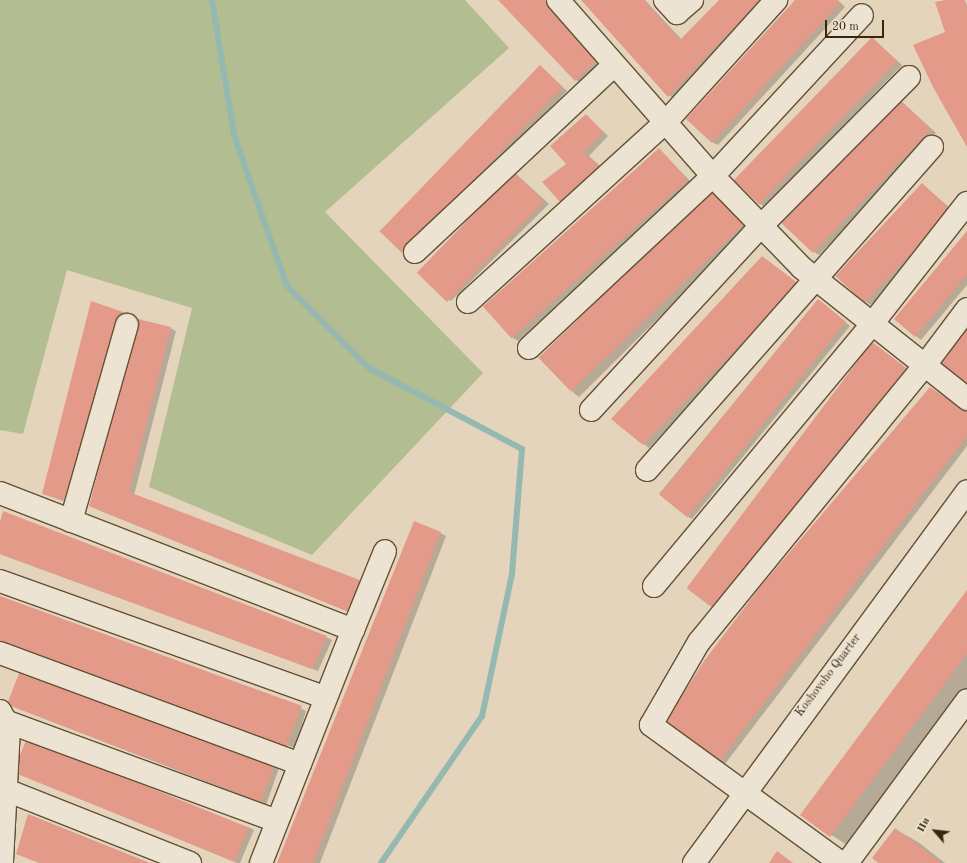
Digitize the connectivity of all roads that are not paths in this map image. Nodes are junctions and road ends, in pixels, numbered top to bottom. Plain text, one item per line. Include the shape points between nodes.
1 (558, 0) edge
2 (665, 0) edge
3 (692, 0) edge
4 (776, 0) edge
5 (862, 15) dead end
6 (614, 65) junction
7 (909, 77) dead end
8 (665, 123) junction
9 (932, 147) dead end
10 (713, 176) junction
11 (967, 203) edge
12 (761, 226) junction
13 (415, 252) dead end
14 (817, 280) junction
15 (468, 302) dead end
16 (967, 309) edge
17 (872, 324) junction
18 (127, 325) dead end
19 (529, 348) dead end
20 (925, 365) junction
21 (967, 399) edge
22 (591, 410) dead end
23 (647, 470) dead end
24 (967, 491) edge
25 (0, 493) edge
26 (71, 521) junction
27 (385, 552) dead end
28 (0, 580) edge
29 (654, 586) dead end
30 (353, 630) junction
31 (0, 653) edge
32 (326, 698) junction
33 (967, 700) edge
34 (2, 716) edge
35 (300, 764) junction
36 (6, 790) junction
37 (744, 792) junction
38 (277, 821) junction
39 (838, 862) edge
40 (2, 863) edge
41 (190, 863) edge
42 (261, 863) edge
43 (694, 863) edge

1 - 6 street
2 - 3 street via 677,13
4 - 8 street
5 - 10 street
6 - 8 street
6 - 13 street
7 - 12 street
8 - 10 street
8 - 15 street
9 - 14 street
10 - 12 street
10 - 19 street
11 - 17 street
12 - 14 street
12 - 22 street
14 - 17 street
14 - 23 street
16 - 20 street
17 - 20 street
17 - 29 street
18 - 26 street
20 - 21 street
20 - 37 street via 699,642 651,725
24 - 37 street, Koshovoho Quarter
25 - 26 street
26 - 30 street
27 - 30 street
28 - 32 street
30 - 32 street
31 - 35 street
32 - 35 street
33 - 39 street
34 - 36 street via 9,728
34 - 38 street
35 - 38 street
36 - 40 street
36 - 41 street
37 - 39 street
37 - 43 street, Koshovoho Quarter
38 - 42 street

